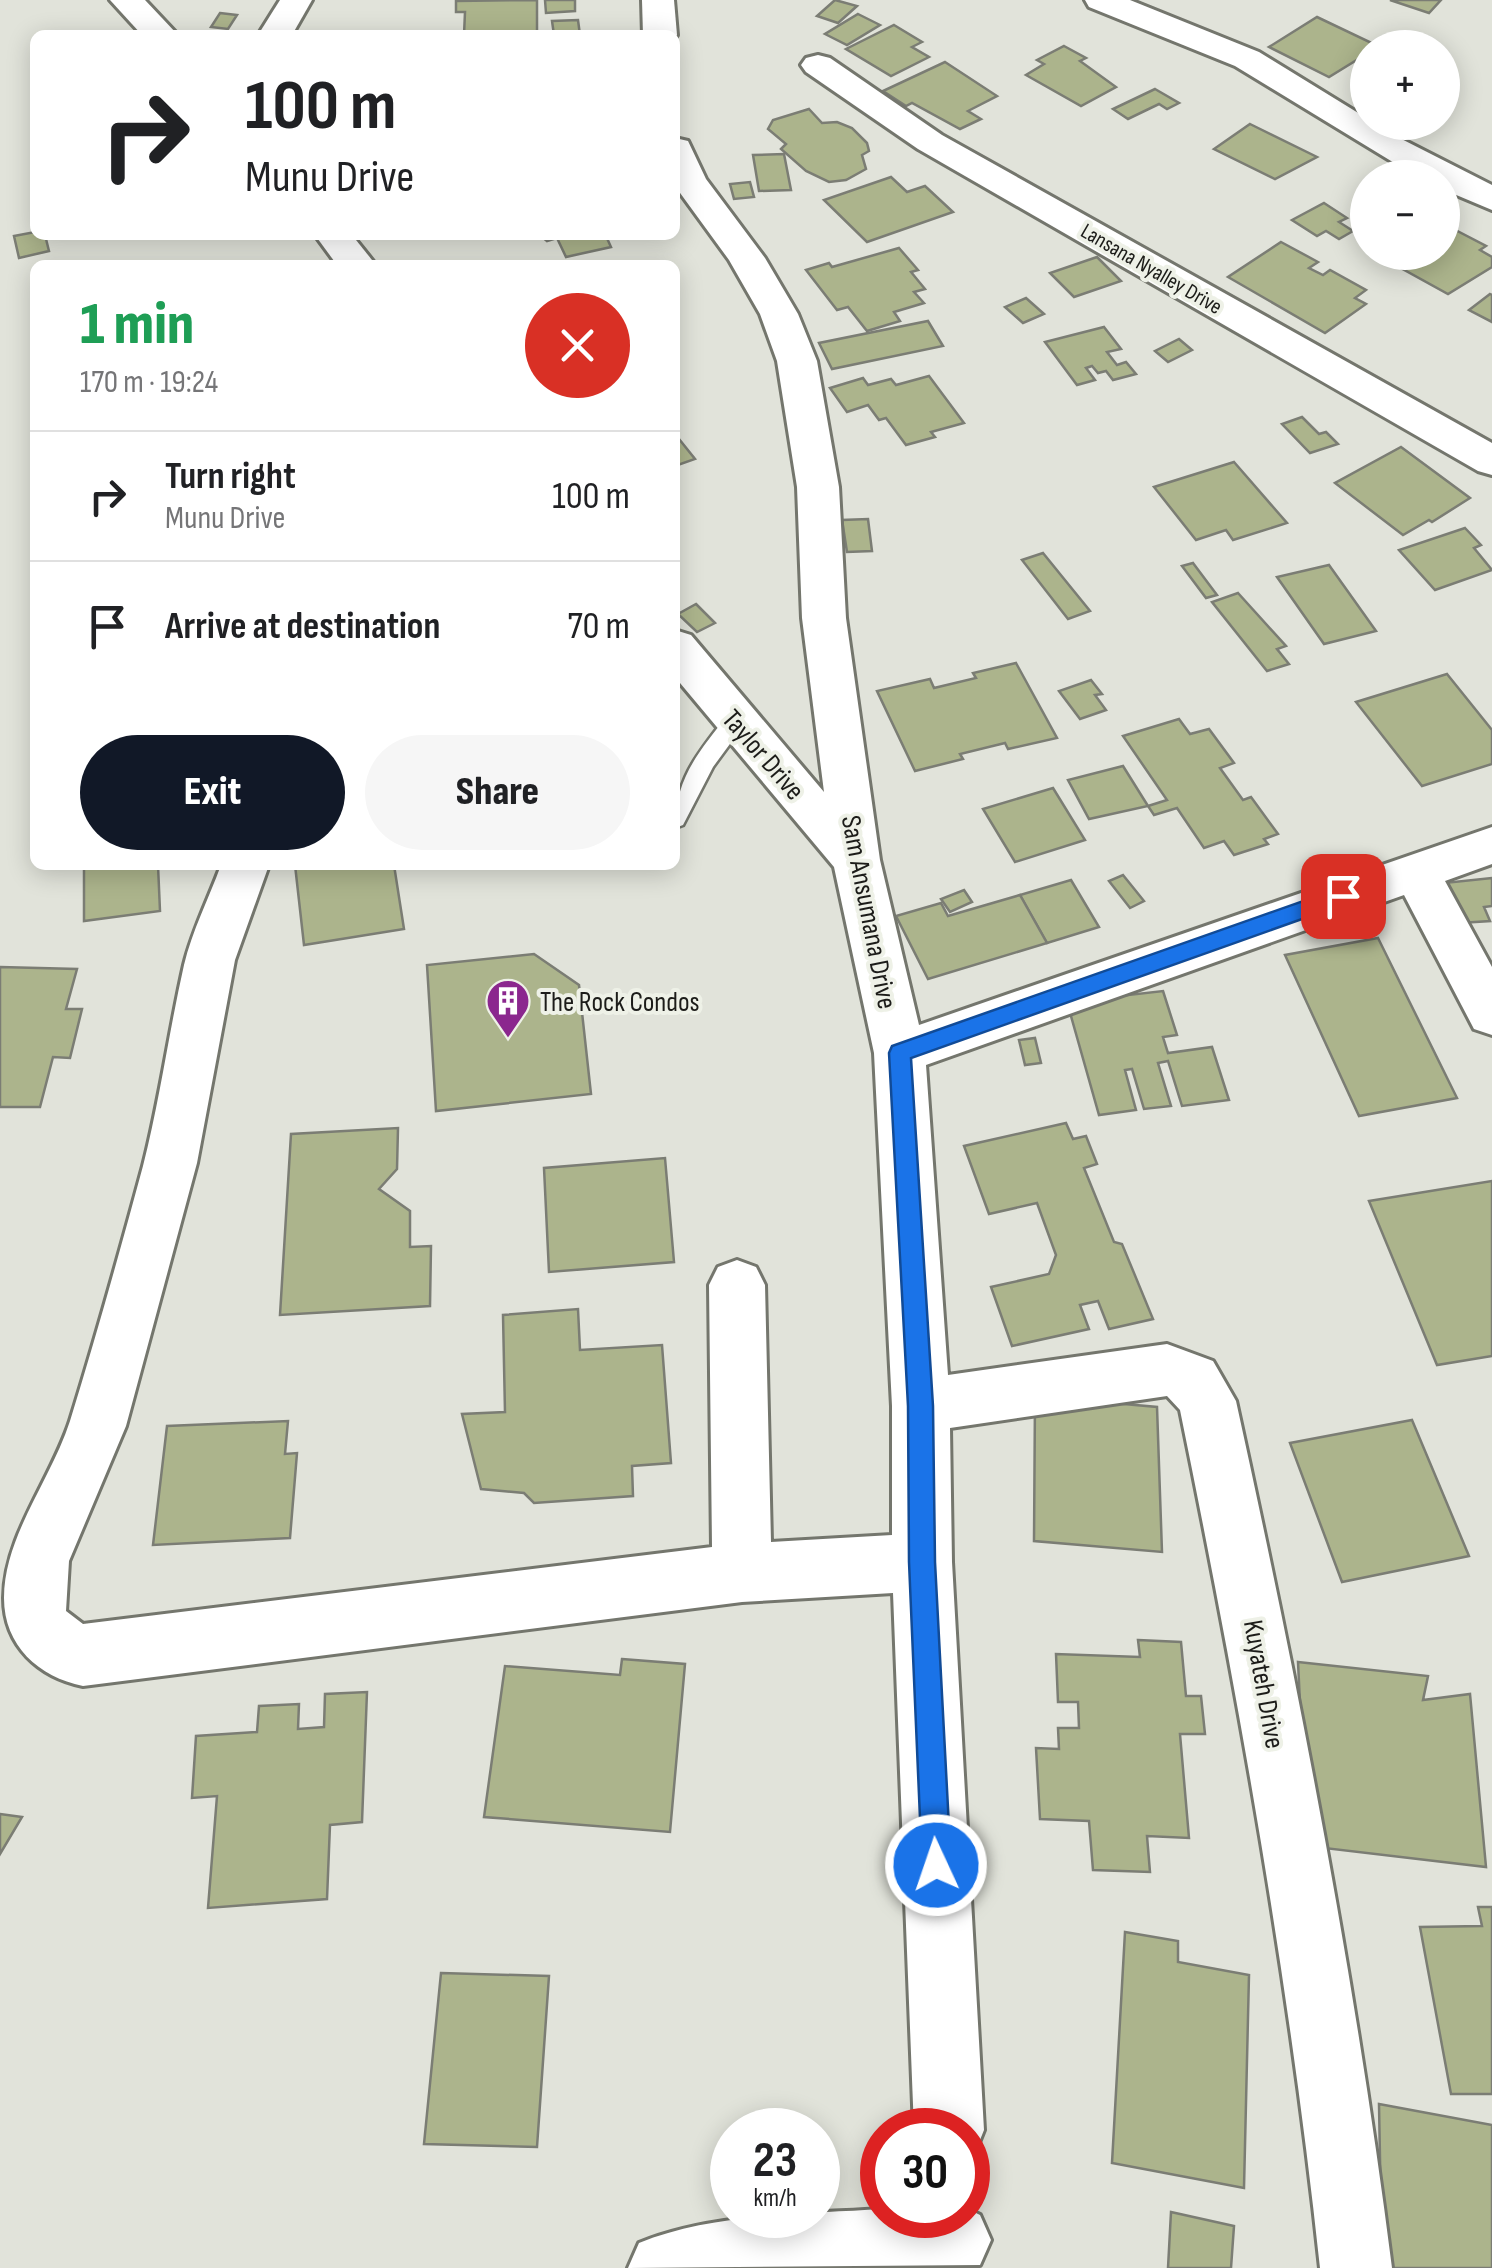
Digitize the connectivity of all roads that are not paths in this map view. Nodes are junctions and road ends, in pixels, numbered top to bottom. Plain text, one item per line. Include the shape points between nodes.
1 (126, 0) edge
2 (296, 0) edge
3 (658, 0) edge
4 (1101, 0) edge
5 (155, 30) edge
6 (278, 30) edge
7 (660, 30) edge
8 (818, 65) dead end
9 (680, 160) edge
10 (1492, 199) edge
11 (337, 240) edge
12 (353, 260) edge
13 (1492, 461) edge
14 (680, 652) edge
15 (735, 722) junction
16 (680, 809) edge
17 (1492, 844) edge
18 (856, 860) junction
19 (243, 870) edge
20 (1416, 872) junction
21 (1492, 1014) edge
22 (900, 1053) junction
23 (737, 1286) dead end
24 (921, 1406) junction
25 (922, 1562) junction
26 (742, 1573) junction
27 (948, 2108) edge
28 (954, 2241) edge
29 (664, 2268) edge
30 (1356, 2268) edge

1 - 5 street
2 - 6 street
3 - 7 street
4 - 10 street via 1247,58 1403,156
8 - 13 street, Lansana Nyalley Drive via 930,142
9 - 18 street, Sam Ansumana Drive via 779,314 797,361 818,487 824,618
11 - 12 street
14 - 15 street, Taylor Drive
15 - 16 lane
15 - 18 street, Taylor Drive
17 - 20 street
18 - 22 street, Sam Ansumana Drive
19 - 26 street via 210,960 170,1162 97,1426 39,1561 34,1600 46,1636 83,1655
20 - 21 street
20 - 22 street
22 - 24 street, Sam Ansumana Drive
23 - 26 street
24 - 25 street, Sam Ansumana Drive
24 - 30 street, Kuyateh Drive via 1167,1370 1193,1380 1206,1401 1261,1654 1342,2142
25 - 26 street
25 - 27 street, Sam Ansumana Drive
28 - 29 street via 773,2252

